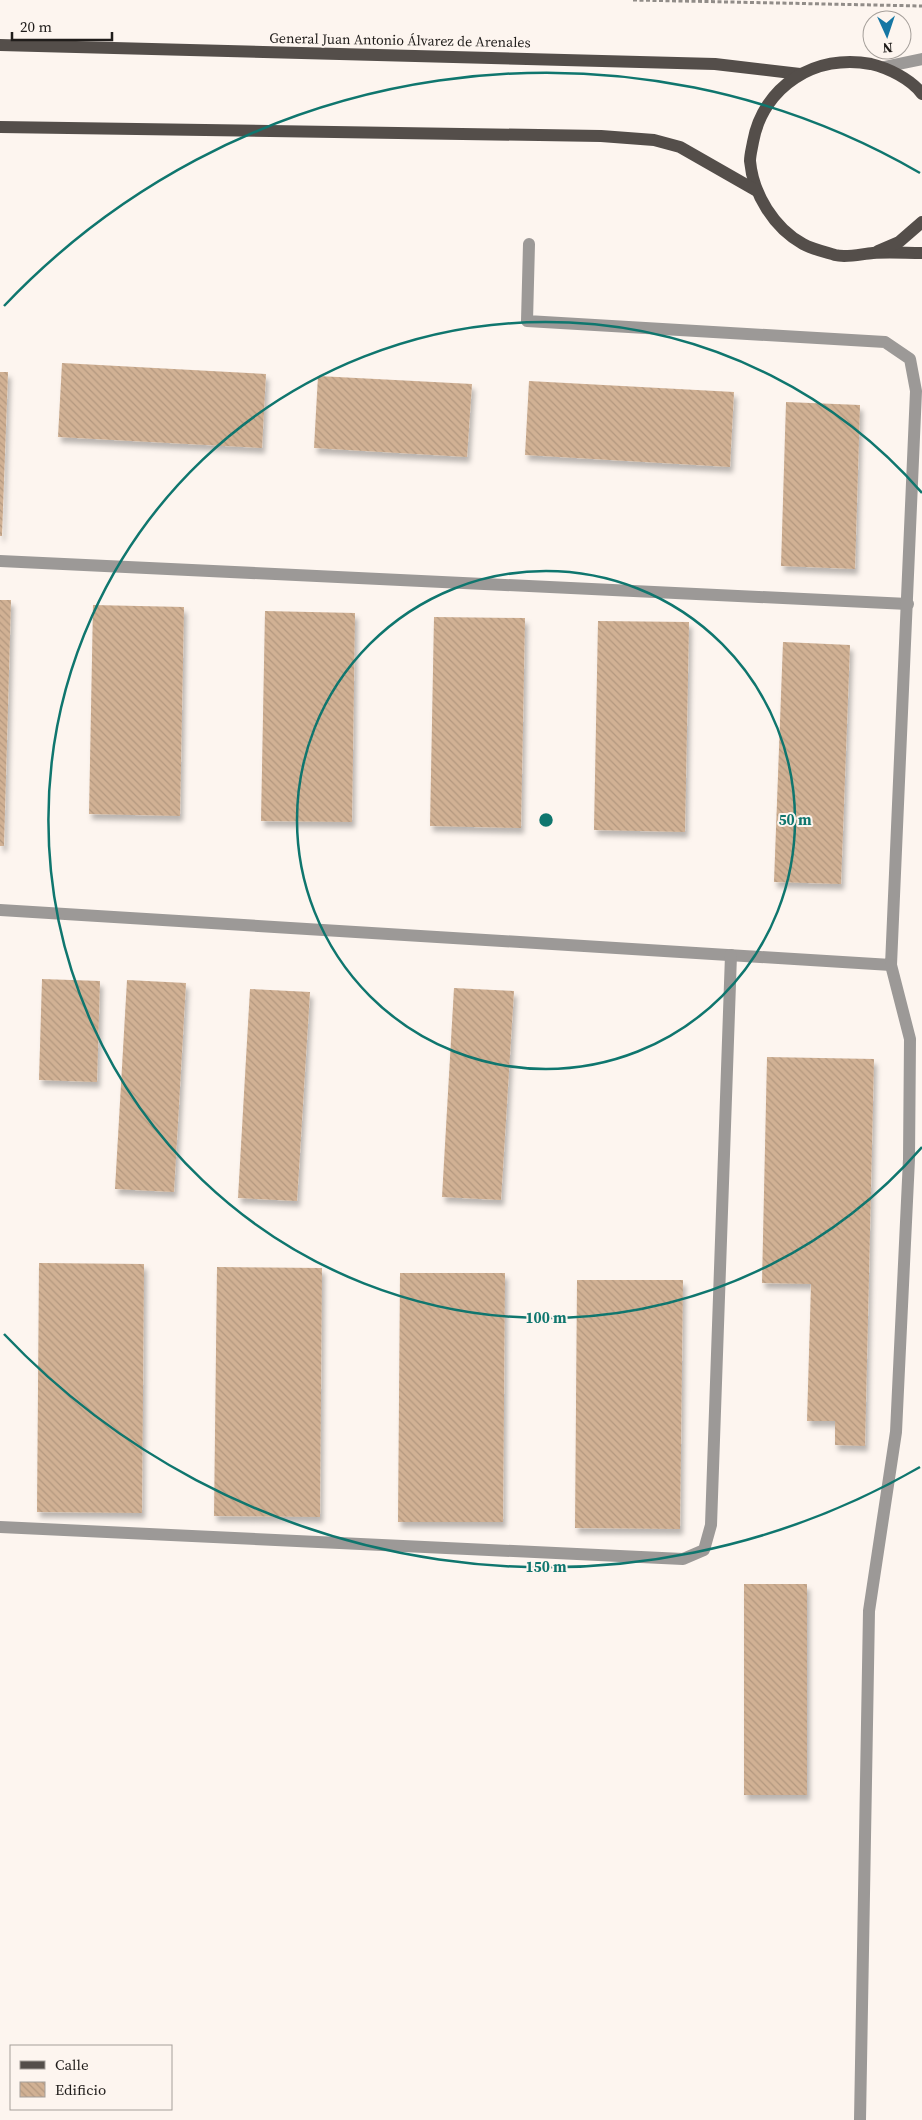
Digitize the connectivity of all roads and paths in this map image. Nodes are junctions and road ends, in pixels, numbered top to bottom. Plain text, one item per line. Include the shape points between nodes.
1 (632, 0) edge
2 (922, 6) edge
3 (0, 45) edge
4 (922, 59) edge
5 (884, 67) junction
6 (800, 74) junction
7 (922, 94) edge
8 (0, 127) edge
9 (757, 191) junction
10 (922, 222) edge
11 (529, 244) dead end
12 (874, 253) junction
13 (922, 253) edge
14 (916, 549) edge
15 (0, 561) edge
16 (908, 604) junction
17 (0, 910) edge
18 (731, 955) junction
19 (891, 965) junction
20 (0, 1527) edge
21 (860, 2120) edge

1 - 2 path
3 - 6 main road, General Juan Antonio Álvarez de Arenales via 715,64
4 - 5 street
5 - 6 main road, General Juan Antonio Álvarez de Arenales via 855,61 827,63
5 - 7 main road, General Juan Antonio Álvarez de Arenales via 918,88
6 - 9 main road, General Juan Antonio Álvarez de Arenales via 780,89 765,108 755,131 750,160
8 - 9 main road via 645,139 680,147
9 - 12 main road, General Juan Antonio Álvarez de Arenales via 775,222 803,245 837,256
10 - 12 main road, General Juan Antonio Álvarez de Arenales via 899,242
11 - 14 street via 527,321 885,342 910,360 916,391
12 - 13 main road, General Juan Antonio Álvarez de Arenales
14 - 16 street
15 - 16 street
16 - 19 street
17 - 18 street
18 - 19 street
18 - 20 street via 711,1525 704,1550 683,1559
19 - 21 street via 910,1039 909,1159 896,1432 868,1611

